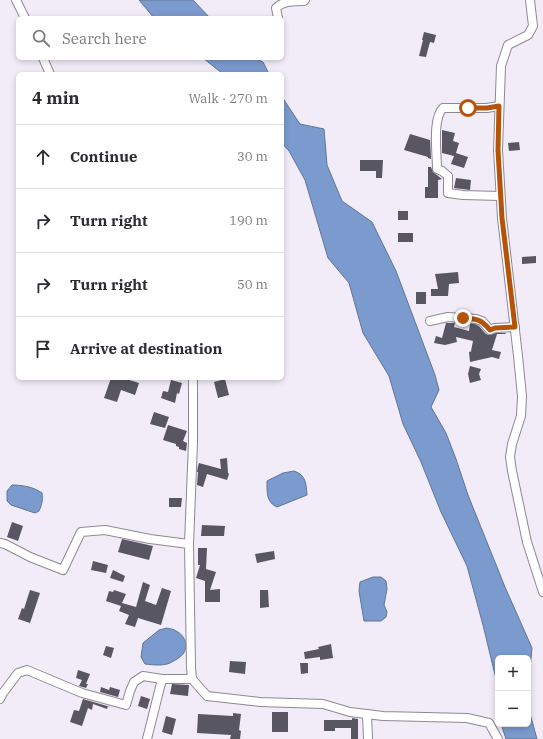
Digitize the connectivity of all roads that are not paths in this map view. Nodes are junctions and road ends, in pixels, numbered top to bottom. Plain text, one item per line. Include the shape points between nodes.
1 (16, 0) edge
2 (305, 0) edge
3 (530, 0) edge
4 (279, 2) edge
5 (24, 16) edge
6 (278, 16) edge
7 (44, 60) edge
8 (49, 72) edge
9 (499, 106) junction
10 (500, 196) junction
11 (430, 321) dead end
12 (515, 327) junction
13 (193, 380) edge
14 (0, 543) edge
15 (189, 544) junction
16 (543, 592) edge
17 (162, 679) junction
18 (192, 679) junction
19 (0, 699) edge
20 (367, 714) junction
21 (147, 739) edge
22 (368, 739) edge
23 (498, 739) edge

1 - 5 street
2 - 4 street
3 - 9 street via 533,26 528,34 508,45 501,66
4 - 6 street via 276,8
7 - 8 street
9 - 10 street
9 - 10 street via 444,108 440,111 437,123 436,141 438,169 448,176 448,193
10 - 12 street
11 - 12 street via 448,317 476,319 482,321 490,330
12 - 16 street via 522,396 521,416 510,457 527,542
13 - 15 street
14 - 15 street via 63,570 81,532 105,530
15 - 18 street
17 - 18 street
17 - 19 street via 143,676 134,682 126,705 82,693 27,670 18,673
17 - 21 street
18 - 20 street via 207,696 260,702 323,704
20 - 22 street
20 - 23 street via 467,718 489,723

